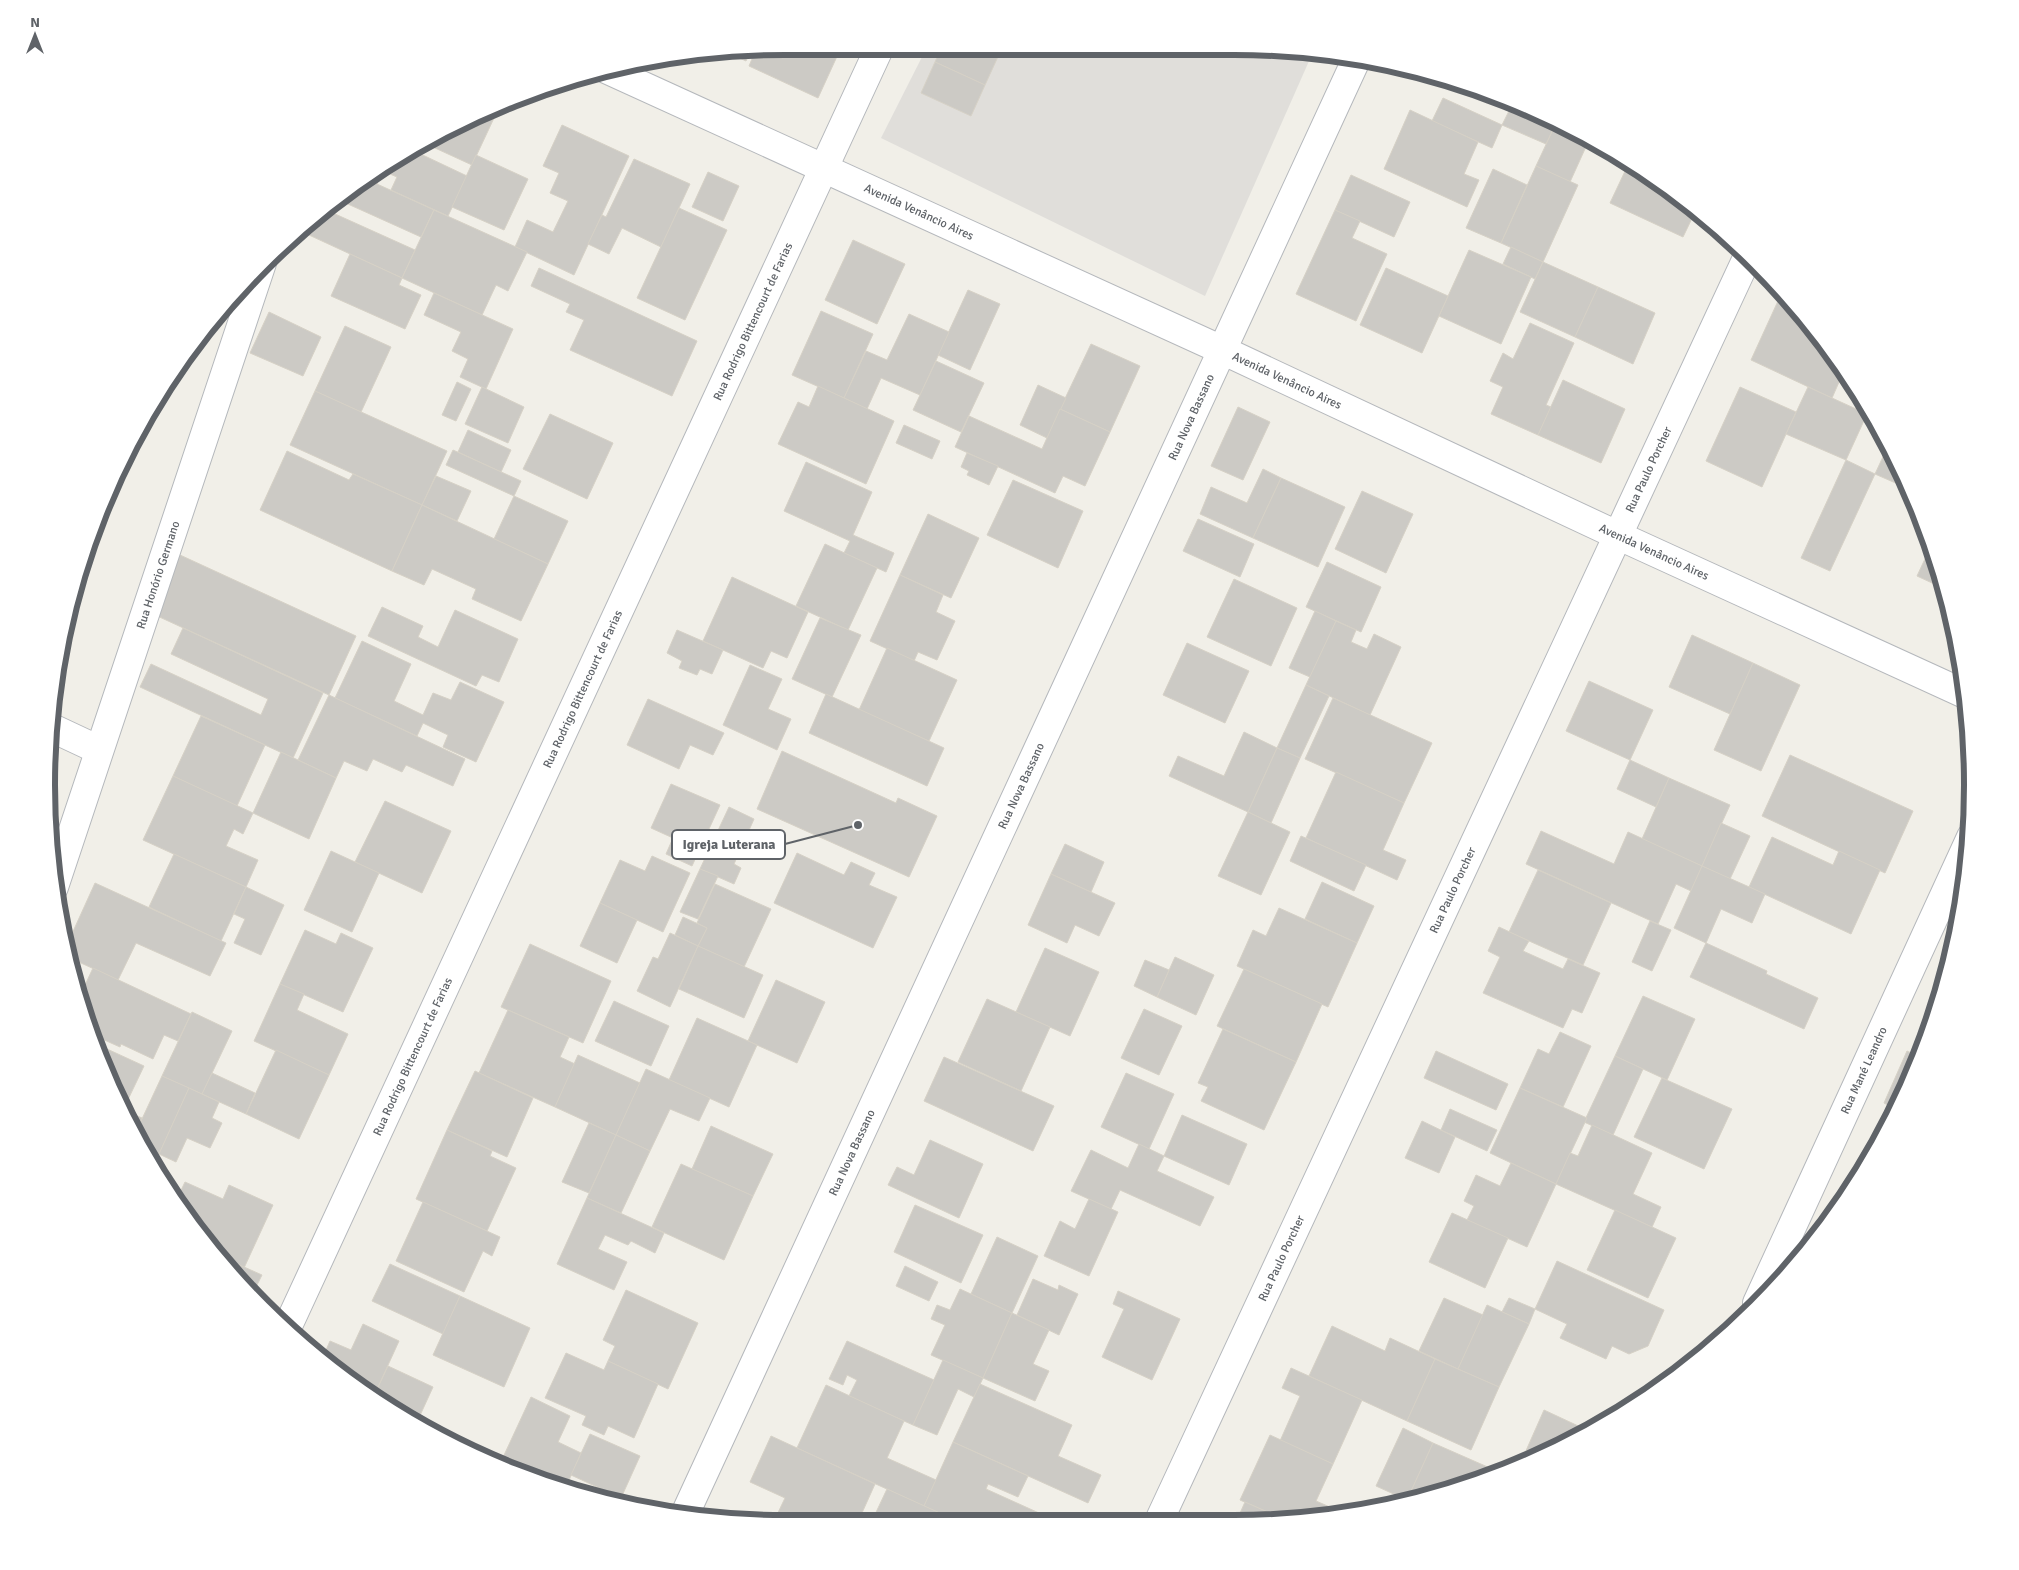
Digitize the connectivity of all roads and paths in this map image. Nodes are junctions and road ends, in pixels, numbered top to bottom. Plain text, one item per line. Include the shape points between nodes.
1 (876, 55) edge
2 (1354, 65) edge
3 (619, 75) edge
4 (824, 168) junction
5 (1744, 264) edge
6 (255, 284) edge
7 (1222, 350) junction
8 (1618, 535) junction
9 (1958, 691) edge
10 (57, 731) edge
11 (99, 750) junction
12 (1960, 862) edge
13 (60, 869) edge
14 (1765, 1286) edge
15 (290, 1321) edge
16 (688, 1509) edge
17 (1161, 1515) edge

1 - 4 street, Rua Rodrigo Bittencourt de Farias
2 - 7 street, Rua Nova Bassano
3 - 4 street, Avenida Venâncio Aires
4 - 7 street, Avenida Venâncio Aires
4 - 15 street, Rua Rodrigo Bittencourt de Farias
5 - 8 street, Rua Paulo Porcher
6 - 11 street, Rua Honório Germano
7 - 8 street, Avenida Venâncio Aires
7 - 16 street, Rua Nova Bassano
8 - 9 street, Avenida Venâncio Aires
8 - 17 street, Rua Paulo Porcher
10 - 11 street
11 - 13 street, Rua Honório Germano
12 - 14 street, Rua Mané Leandro

